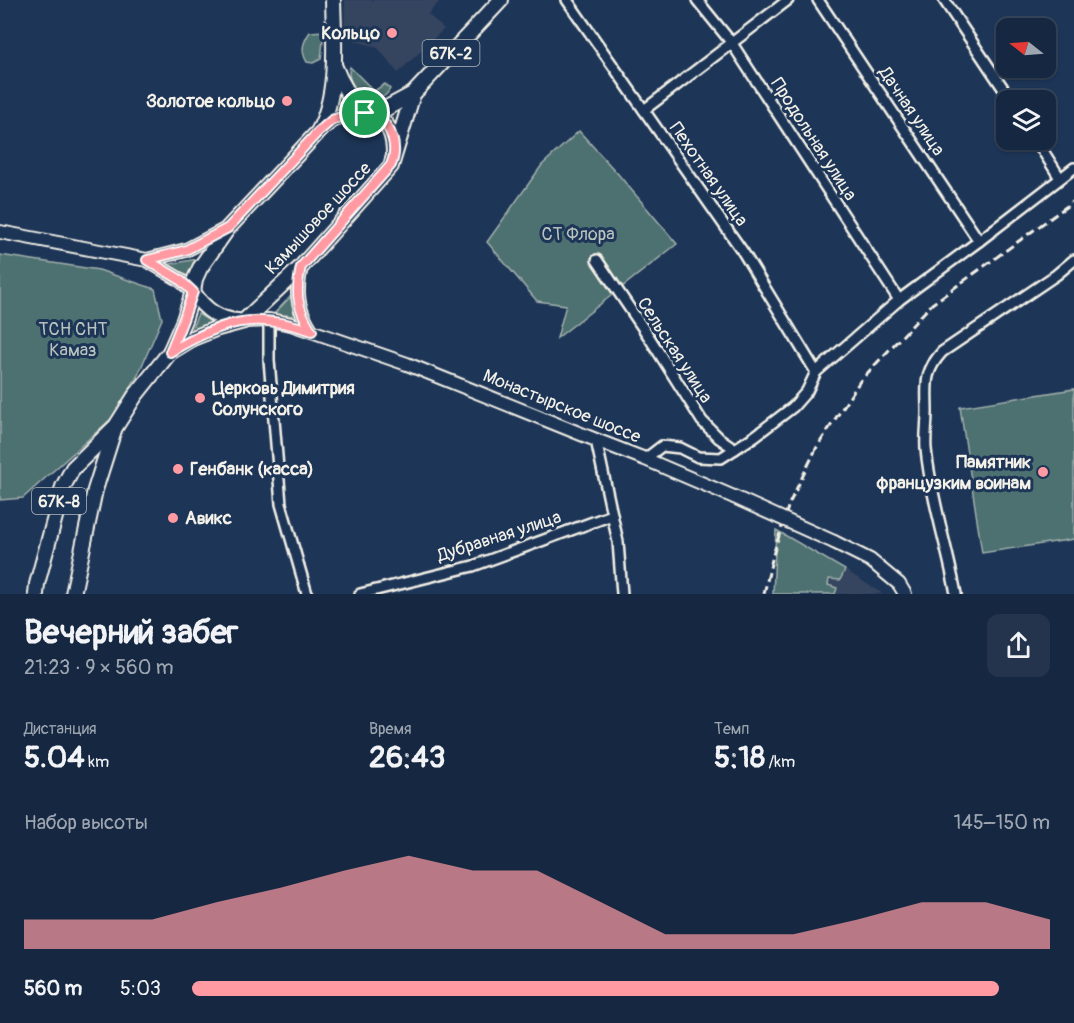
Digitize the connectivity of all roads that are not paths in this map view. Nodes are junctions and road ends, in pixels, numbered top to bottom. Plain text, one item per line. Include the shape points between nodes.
1 (333, 0) edge
2 (501, 0) edge
3 (567, 0) edge
4 (697, 0) edge
5 (788, 0) edge
6 (818, 0) edge
7 (944, 0) edge
8 (731, 42) junction
9 (334, 65) junction
10 (1004, 90) edge
11 (413, 94) junction
12 (644, 110) junction
13 (365, 113) junction
14 (318, 132) junction
15 (1042, 150) edge
16 (394, 157) junction
17 (1074, 168) edge
18 (1060, 178) junction
19 (228, 228) junction
20 (0, 232) edge
21 (979, 241) junction
22 (147, 260) junction
23 (1074, 260) edge
24 (597, 261) dead end
25 (301, 267) junction
26 (193, 292) junction
27 (899, 300) junction
28 (269, 320) junction
29 (244, 321) junction
30 (312, 331) junction
31 (170, 352) junction
32 (816, 372) junction
33 (116, 426) junction
34 (597, 441) junction
35 (735, 449) junction
36 (645, 459) junction
37 (612, 515) junction
38 (36, 594) edge
39 (73, 594) edge
40 (307, 594) edge
41 (360, 594) edge
42 (622, 594) edge
43 (905, 594) edge
44 (956, 594) edge

1 - 9 main road
2 - 11 main road, 67К-2
3 - 12 street, Пехотная улица
4 - 8 street, Продольная улица
5 - 8 street
6 - 21 street, Дачная улица
7 - 10 street
8 - 12 street
8 - 27 street, Продольная улица
9 - 13 main road
9 - 14 main road via 329,103
11 - 13 main road via 385,109
11 - 16 main road, Камышовое шоссе
12 - 32 street, Пехотная улица via 743,252
13 - 14 main road via 332,120
13 - 16 main road via 378,117 392,134
14 - 19 main road
15 - 18 street
16 - 25 main road, Камышовое шоссе
17 - 18 street
18 - 21 street
19 - 22 main road via 186,250
19 - 26 main road via 200,268
20 - 22 main road
21 - 27 street
22 - 26 main road
23 - 44 street via 942,351 928,372 926,447
24 - 35 street, Сельская улица via 702,421
25 - 29 main road, Камышовое шоссе
25 - 30 main road via 298,300
26 - 29 main road, Монастырское шоссе via 214,314
26 - 31 main road, 67К-8
27 - 32 street
28 - 29 main road, Монастырское шоссе
28 - 30 main road, Монастырское шоссе
28 - 40 street via 280,504
29 - 31 main road, 67К-8 via 193,338
30 - 34 main road, Монастырское шоссе via 407,364
31 - 33 main road, 67К-8
32 - 35 street via 793,407
33 - 38 main road, 67К-8 via 73,468 63,487
33 - 39 main road, 67К-8 via 95,490
34 - 36 main road, Монастырское шоссе
34 - 37 street
35 - 36 street via 721,458 698,458 680,448 662,446
36 - 43 main road, Монастырское шоссе, bridge via 870,560
37 - 41 street, Дубравная улица via 473,566
37 - 42 street

